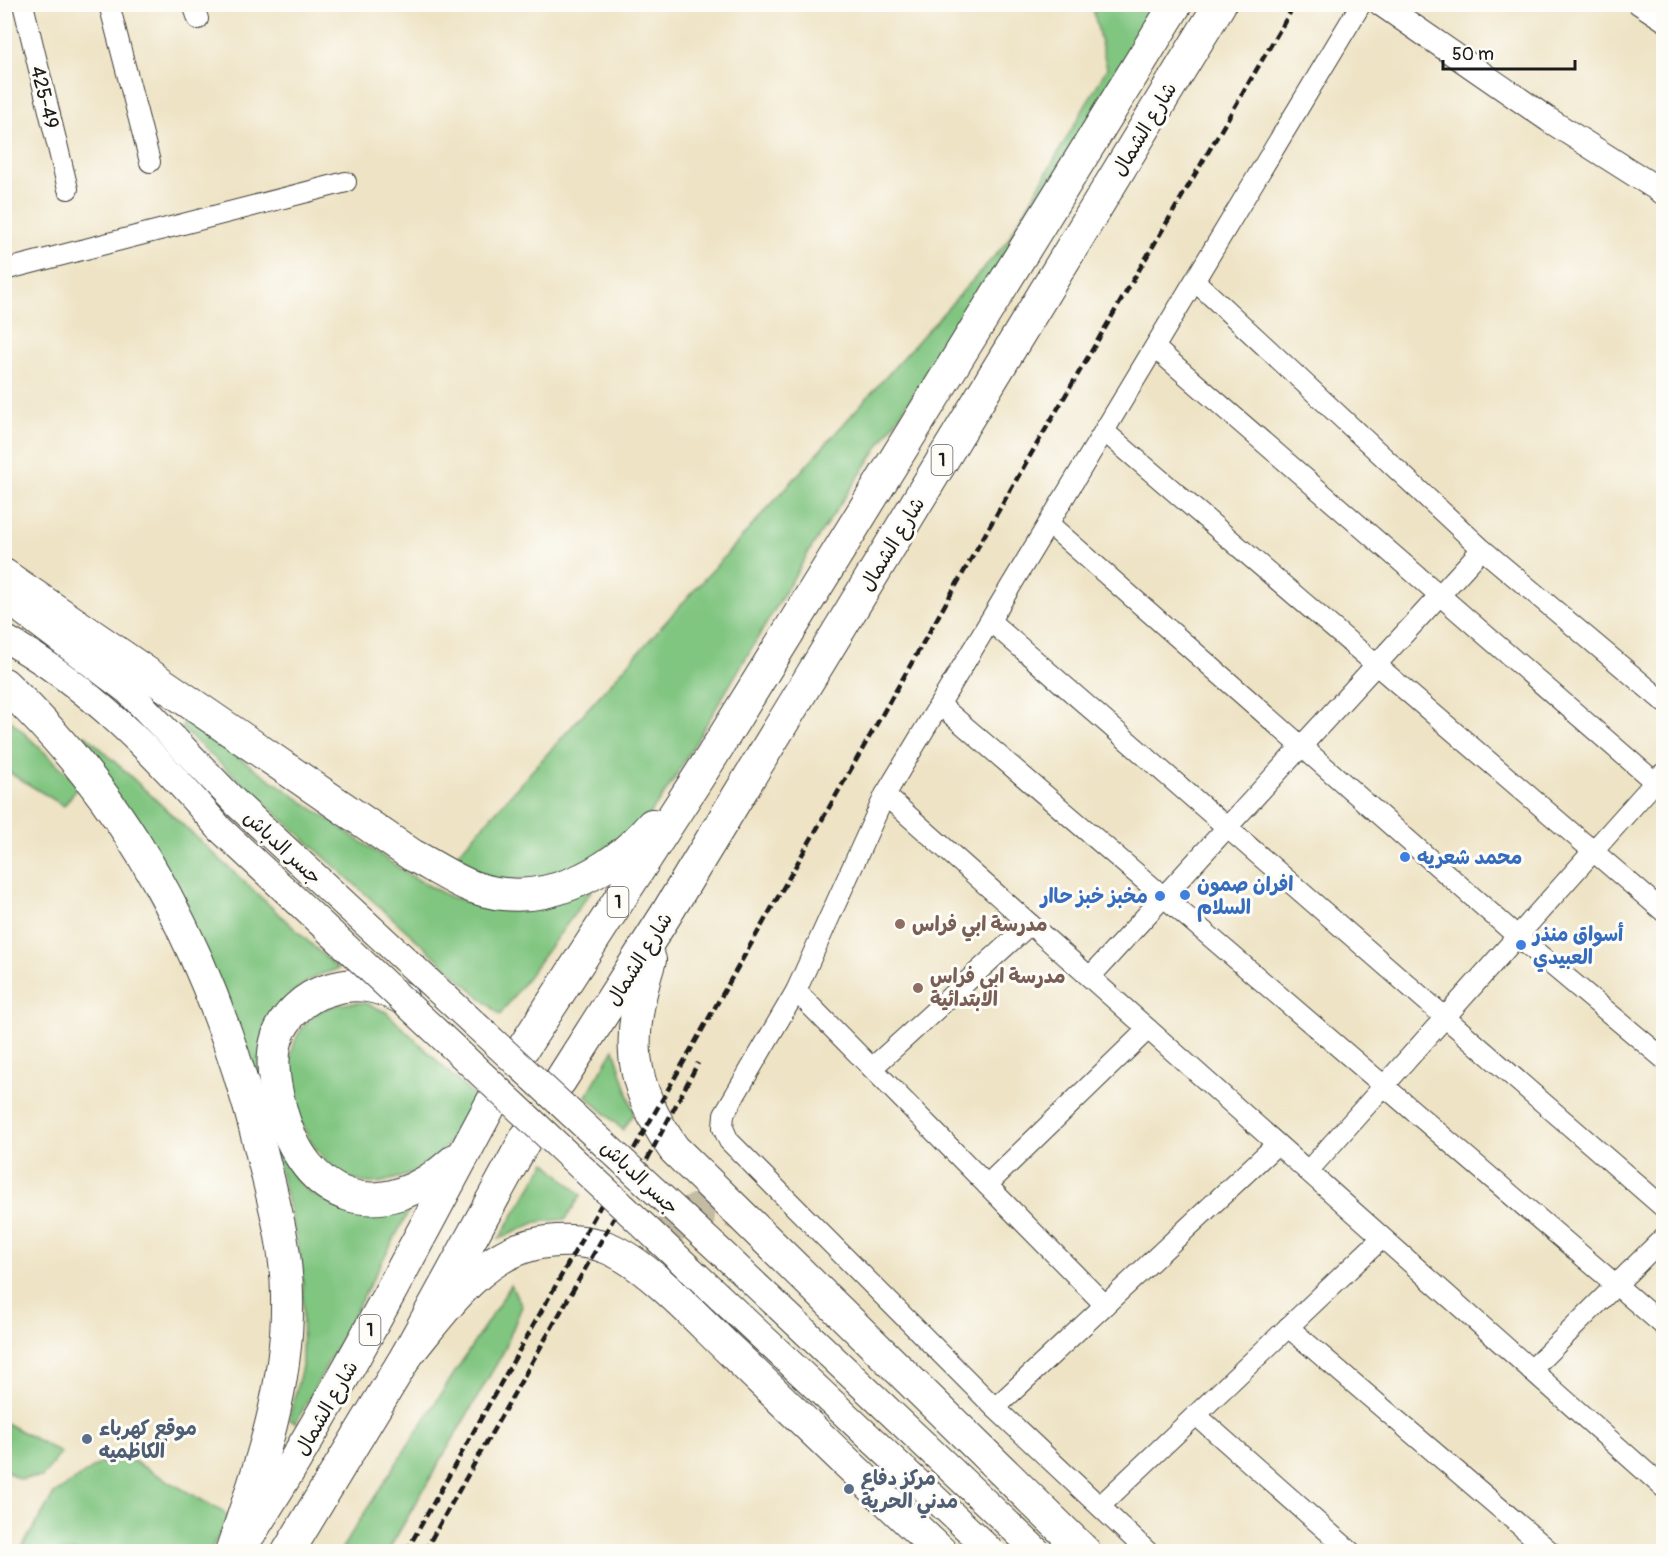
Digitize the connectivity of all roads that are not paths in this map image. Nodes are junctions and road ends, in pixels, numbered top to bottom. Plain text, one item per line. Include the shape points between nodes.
1 (23, 4) edge
2 (110, 4) edge
3 (1176, 4) edge
4 (1220, 4) edge
5 (1361, 4) edge
6 (1381, 4) edge
7 (1638, 4) edge
8 (1664, 21) edge
9 (150, 162) dead end
10 (346, 182) dead end
11 (68, 189) dead end
12 (1664, 193) edge
13 (4, 270) edge
14 (1195, 281) junction
15 (1155, 348) junction
16 (1105, 432) junction
17 (1049, 524) junction
18 (1482, 549) junction
19 (4, 575) edge
20 (1440, 594) junction
21 (4, 597) edge
22 (990, 621) junction
23 (4, 638) edge
24 (1377, 663) junction
25 (4, 684) edge
26 (1664, 702) edge
27 (940, 705) junction
28 (1302, 746) junction
29 (712, 756) junction
30 (1661, 782) edge
31 (885, 795) junction
32 (1227, 827) junction
33 (1594, 850) junction
34 (1163, 897) junction
35 (1664, 912) edge
36 (665, 916) junction
37 (1030, 924) junction
38 (1517, 936) junction
39 (1090, 977) junction
40 (796, 991) junction
41 (402, 998) junction
42 (1445, 1017) junction
43 (1148, 1029) junction
44 (524, 1047) dead end
45 (1664, 1059) edge
46 (872, 1068) junction
47 (560, 1082) dead end
48 (1384, 1086) junction
49 (492, 1102) dead end
50 (527, 1136) dead end
51 (471, 1140) junction
52 (1277, 1144) junction
53 (1308, 1171) junction
54 (987, 1185) junction
55 (1664, 1208) edge
56 (1664, 1237) edge
57 (1382, 1238) junction
58 (1616, 1285) junction
59 (1105, 1305) junction
60 (1664, 1326) edge
61 (1288, 1327) junction
62 (407, 1354) junction
63 (1531, 1370) junction
64 (995, 1408) junction
65 (1196, 1415) junction
66 (1664, 1488) edge
67 (1100, 1506) junction
68 (231, 1551) edge
69 (238, 1551) edge
70 (288, 1551) edge
71 (941, 1551) edge
72 (992, 1551) edge
73 (1038, 1551) edge
74 (1085, 1551) edge
75 (1148, 1551) edge
76 (1351, 1551) edge
77 (1551, 1551) edge

1 - 11 street, 425-49
2 - 9 street
3 - 29 highway, شارع الشمال / 1
4 - 36 highway, شارع الشمال / 1
5 - 14 street
6 - 12 street via 1549,120
7 - 8 street
10 - 13 street
14 - 15 street
14 - 18 street
15 - 16 street
15 - 20 street
16 - 17 street
16 - 24 street
17 - 22 street
17 - 28 street
18 - 20 street
18 - 26 street
19 - 29 highway via 412,855 490,892 547,891 602,870 639,840
20 - 24 street
20 - 30 street
21 - 73 main road, جسر الدباش, bridge via 128,691 238,805
22 - 27 street
22 - 32 street
23 - 41 main road, جسر الدباش, bridge via 113,716 158,758 220,829
24 - 28 street
24 - 33 street
25 - 68 highway via 89,775 157,878 211,990 249,1104 285,1260 286,1327 274,1418
27 - 31 street
27 - 34 street
28 - 32 street
28 - 38 street
29 - 44 highway, شارع الشمال / 1
30 - 33 street
31 - 37 street
31 - 40 street
32 - 34 street
32 - 42 street
33 - 35 street
33 - 38 street
34 - 39 street
34 - 48 street
36 - 47 highway, شارع الشمال / 1
36 - 74 highway via 640,991 633,1039 638,1079 652,1117 682,1157
37 - 39 street
37 - 46 street
38 - 42 street
38 - 45 street
39 - 43 street
40 - 46 street
40 - 64 street via 724,1114 723,1128 729,1141
41 - 51 highway via 366,985 335,987 302,1003 277,1037 273,1067 276,1089 295,1150 315,1176 345,1194 379,1198 409,1191 442,1171
41 - 72 main road, جسر الدباش, bridge
42 - 48 street
42 - 55 street
43 - 52 street
43 - 54 street
46 - 54 street
48 - 53 street
48 - 58 street
49 - 51 highway, شارع الشمال / 1
50 - 62 highway, شارع الشمال / 1
51 - 69 highway, شارع الشمال / 1 via 356,1357 292,1468
52 - 53 street
52 - 59 street
53 - 57 street
54 - 59 street
56 - 58 street
57 - 61 street
57 - 63 street
58 - 60 street
58 - 63 street
59 - 64 street
61 - 65 street
61 - 77 street
62 - 70 highway, شارع الشمال / 1
62 - 71 highway via 459,1294 503,1256 554,1241 608,1248 642,1270 688,1311
63 - 66 street
64 - 67 street
65 - 67 street
65 - 76 street
67 - 75 street

